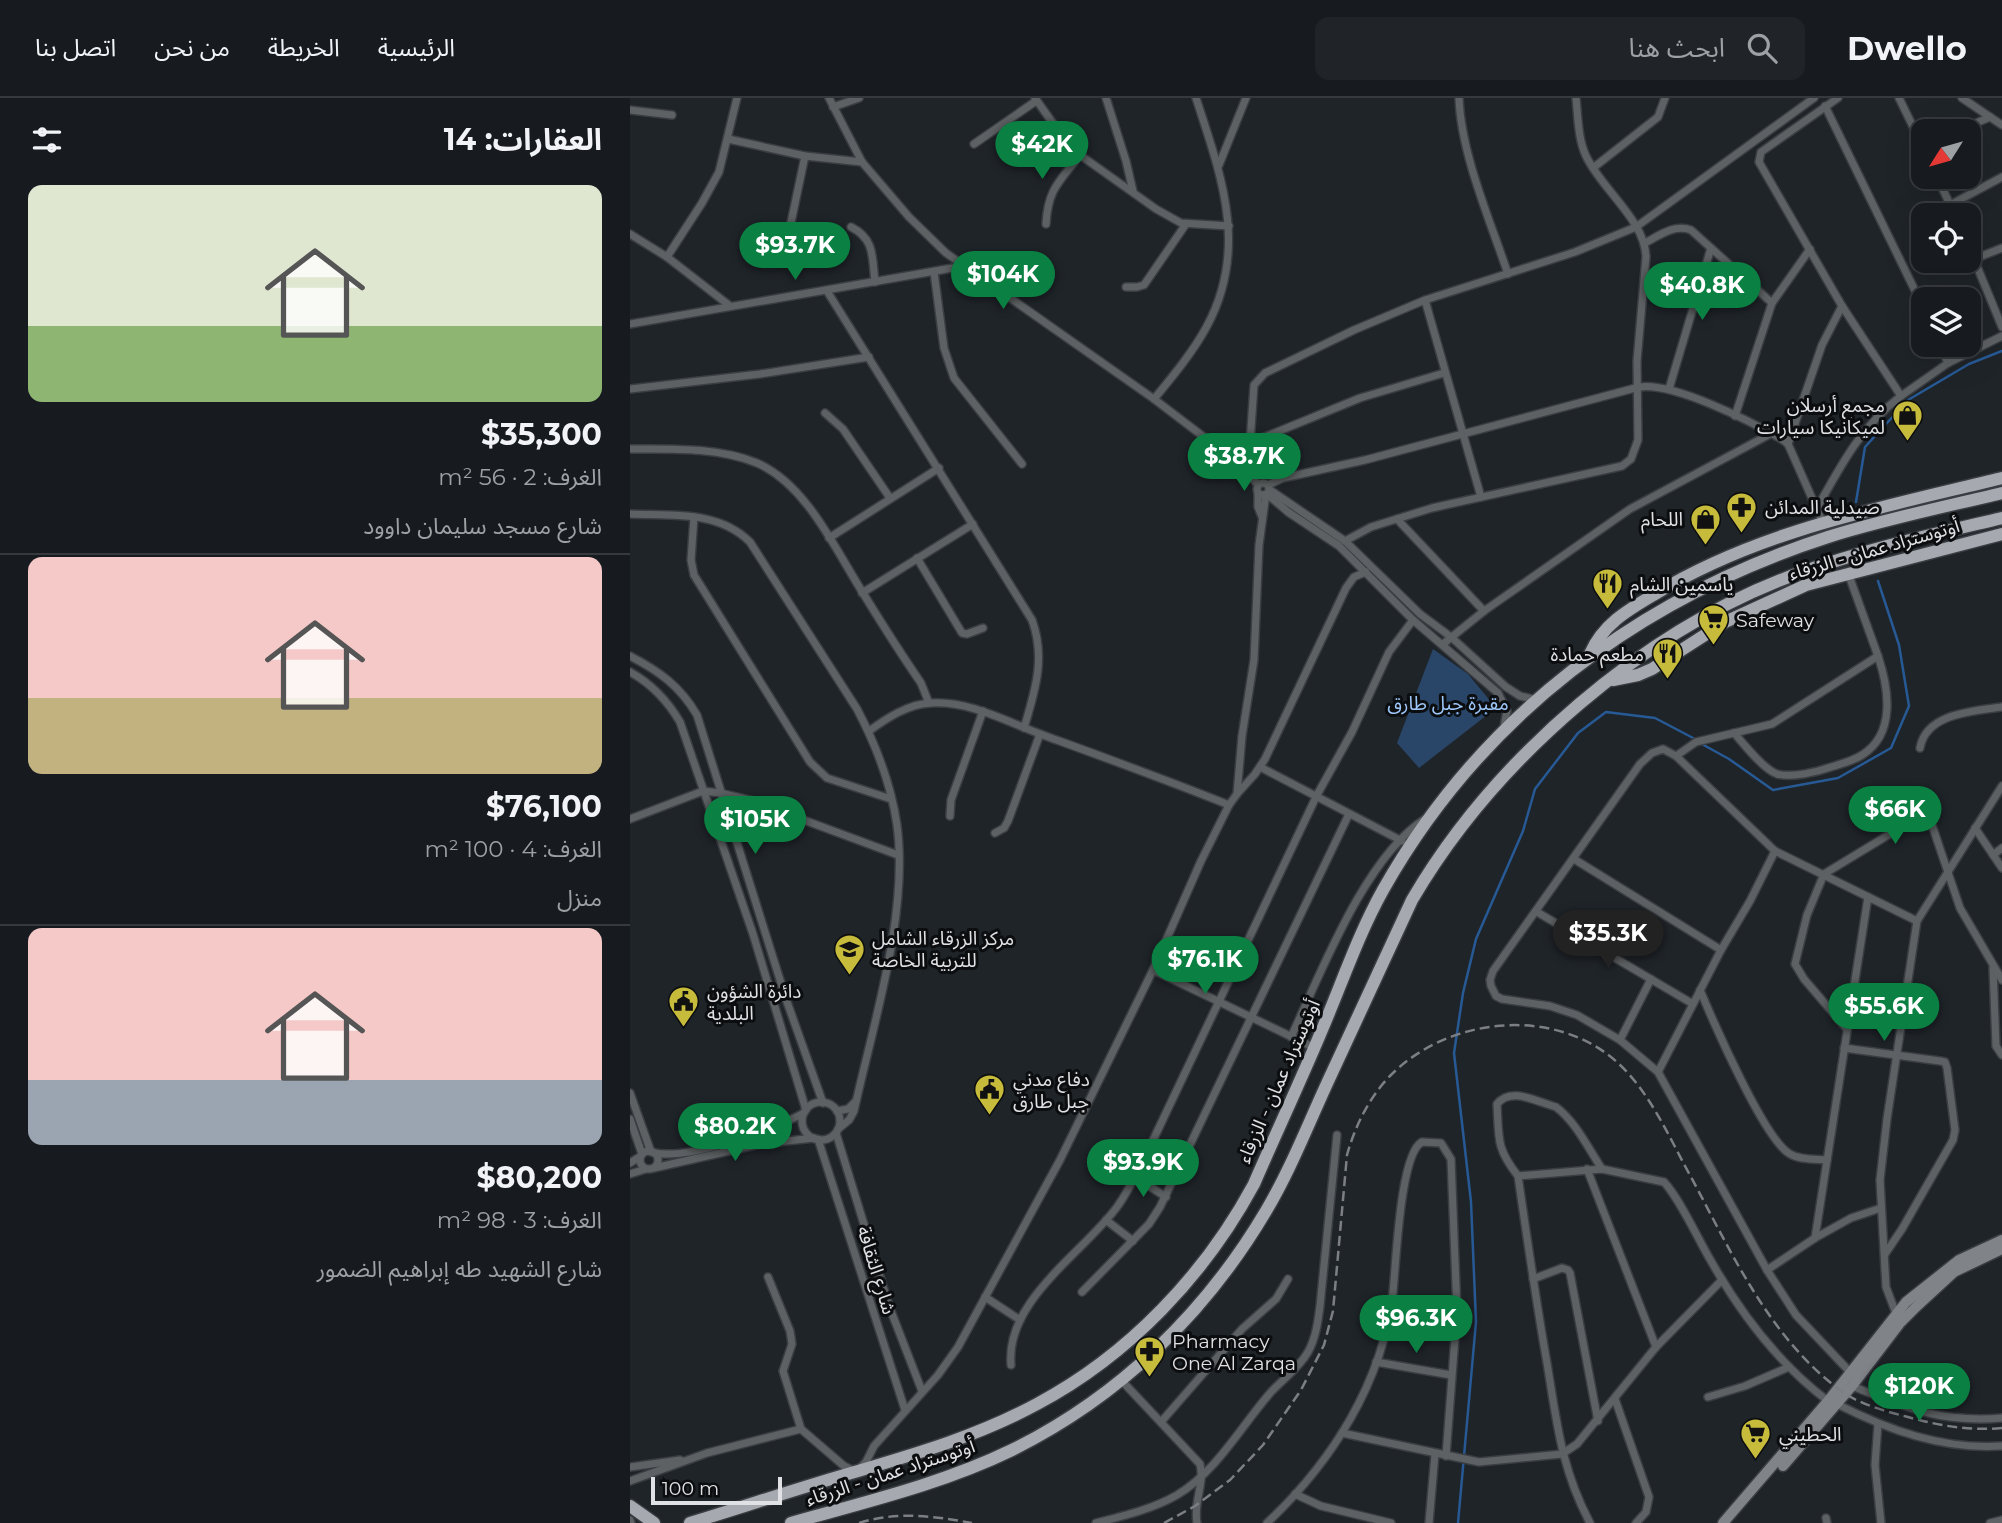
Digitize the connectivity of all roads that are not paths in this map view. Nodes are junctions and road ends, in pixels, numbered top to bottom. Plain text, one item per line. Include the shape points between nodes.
1 (737, 98) edge
2 (829, 98) edge
3 (859, 98) edge
4 (1106, 98) edge
5 (1196, 98) edge
6 (1246, 98) edge
7 (1460, 98) edge
8 (1576, 98) edge
9 (1665, 98) edge
10 (1814, 98) edge
11 (1838, 98) edge
12 (1899, 98) edge
13 (1962, 98) edge
14 (1035, 99) edge
15 (1825, 106) junction
16 (833, 107) junction
17 (630, 110) edge
18 (672, 115) dead end
19 (1990, 117) junction
20 (1981, 121) edge
21 (1911, 122) edge
22 (2002, 125) edge
23 (728, 139) junction
24 (974, 144) dead end
25 (1080, 155) junction
26 (805, 156) junction
27 (862, 162) junction
28 (1218, 166) junction
29 (1593, 168) junction
30 (2002, 177) edge
31 (1133, 192) junction
32 (1954, 203) edge
33 (1046, 224) dead end
34 (1186, 224) junction
35 (1229, 226) junction
36 (850, 227) dead end
37 (1636, 227) junction
38 (630, 234) edge
39 (768, 242) dead end
40 (1645, 243) junction
41 (1711, 248) junction
42 (2002, 248) edge
43 (1810, 249) junction
44 (1981, 256) edge
45 (667, 257) junction
46 (964, 266) junction
47 (934, 272) junction
48 (1980, 273) edge
49 (1508, 274) junction
50 (875, 282) junction
51 (1126, 287) dead end
52 (1913, 287) edge
53 (827, 291) junction
54 (1425, 300) junction
55 (1772, 303) junction
56 (730, 306) junction
57 (1842, 306) junction
58 (630, 324) edge
59 (2002, 327) edge
60 (2002, 336) edge
61 (869, 357) junction
62 (1945, 357) edge
63 (1948, 363) junction
64 (1444, 373) junction
65 (1639, 387) junction
66 (630, 389) edge
67 (1669, 389) junction
68 (1901, 396) junction
69 (1154, 399) junction
70 (825, 413) dead end
71 (1735, 416) junction
72 (1772, 433) junction
73 (1463, 434) junction
74 (1250, 443) junction
75 (1788, 444) junction
76 (630, 449) edge
77 (1022, 464) dead end
78 (1242, 466) junction
79 (939, 468) junction
80 (2002, 478) edge
81 (1265, 490) junction
82 (2002, 493) edge
83 (1481, 497) junction
84 (890, 498) junction
85 (1816, 510) junction
86 (630, 514) edge
87 (694, 517) junction
88 (2002, 518) edge
89 (1397, 519) junction
90 (1823, 523) junction
91 (973, 524) junction
92 (2002, 535) edge
93 (829, 538) junction
94 (1345, 541) junction
95 (917, 558) junction
96 (1700, 569) junction
97 (1366, 572) junction
98 (1848, 573) junction
99 (1707, 585) junction
100 (862, 593) junction
101 (1719, 609) junction
102 (1484, 611) junction
103 (1413, 620) junction
104 (1725, 622) junction
105 (983, 628) dead end
106 (1451, 638) junction
107 (1443, 644) junction
108 (630, 656) edge
109 (1590, 656) junction
110 (1878, 656) junction
111 (630, 672) edge
112 (1609, 680) junction
113 (1538, 700) junction
114 (929, 703) junction
115 (2002, 707) edge
116 (982, 711) junction
117 (1024, 727) junction
118 (1503, 730) junction
119 (869, 731) junction
120 (1734, 733) junction
121 (1040, 734) junction
122 (1920, 748) dead end
123 (1676, 756) junction
124 (1260, 767) junction
125 (2002, 786) edge
126 (704, 791) junction
127 (720, 793) junction
128 (1237, 794) junction
129 (1317, 795) junction
130 (891, 799) junction
131 (1228, 805) junction
132 (1349, 814) junction
133 (950, 816) dead end
134 (630, 819) edge
135 (1975, 828) junction
136 (995, 833) dead end
137 (1404, 843) junction
138 (2002, 848) edge
139 (1775, 851) junction
140 (898, 855) junction
141 (1993, 855) junction
142 (1574, 859) junction
143 (2002, 868) edge
144 (1824, 874) junction
145 (1947, 874) junction
146 (1868, 897) junction
147 (1537, 912) junction
148 (1917, 922) junction
149 (1721, 950) junction
150 (1993, 968) junction
151 (1153, 970) junction
152 (1651, 979) junction
153 (2002, 981) edge
154 (1700, 990) junction
155 (1219, 1000) junction
156 (1693, 1004) junction
157 (1252, 1017) junction
158 (1846, 1028) junction
159 (1291, 1037) junction
160 (1620, 1040) junction
161 (1315, 1048) junction
162 (1844, 1048) junction
163 (1897, 1055) junction
164 (2002, 1055) edge
165 (1658, 1072) junction
166 (630, 1093) edge
167 (856, 1101) junction
168 (822, 1102) junction
169 (837, 1111) junction
170 (805, 1112) junction
171 (630, 1119) edge
172 (837, 1131) junction
173 (1337, 1135) dead end
174 (816, 1139) junction
175 (653, 1152) junction
176 (641, 1155) junction
177 (1827, 1160) junction
178 (630, 1163) edge
179 (650, 1169) junction
180 (1587, 1169) junction
181 (1602, 1169) junction
182 (630, 1174) edge
183 (1518, 1176) junction
184 (1135, 1177) junction
185 (1166, 1197) junction
186 (1881, 1208) junction
187 (1106, 1220) junction
188 (1815, 1238) junction
189 (2002, 1240) edge
190 (1133, 1241) junction
191 (2002, 1249) edge
192 (1884, 1254) junction
193 (1767, 1270) junction
194 (768, 1277) dead end
195 (1288, 1279) dead end
196 (1533, 1279) junction
197 (1722, 1280) junction
198 (1082, 1292) dead end
199 (985, 1297) junction
200 (1898, 1318) junction
201 (1020, 1320) junction
202 (1656, 1348) junction
203 (1376, 1362) junction
204 (1011, 1365) dead end
205 (1789, 1367) junction
206 (1850, 1372) junction
207 (1451, 1375) junction
208 (1122, 1381) junction
209 (1852, 1385) junction
210 (922, 1391) junction
211 (1707, 1397) dead end
212 (1615, 1399) junction
213 (1833, 1402) junction
214 (905, 1409) junction
215 (2002, 1418) edge
216 (1598, 1421) junction
217 (1161, 1422) junction
218 (1878, 1424) junction
219 (801, 1429) junction
220 (1342, 1433) junction
221 (2002, 1446) edge
222 (1436, 1454) junction
223 (1562, 1454) junction
224 (1446, 1456) junction
225 (688, 1460) junction
226 (630, 1467) edge
227 (856, 1472) junction
228 (1202, 1474) junction
229 (630, 1481) edge
230 (1295, 1494) junction
231 (630, 1506) edge
232 (1275, 1515) junction
233 (2002, 1520) edge
234 (797, 1522) edge
235 (654, 1523) edge
236 (690, 1523) edge
237 (1096, 1523) edge
238 (1197, 1523) edge
239 (1267, 1523) edge
240 (1280, 1523) edge
241 (1391, 1523) edge
242 (1429, 1523) edge
243 (1590, 1523) edge
244 (1636, 1523) edge
245 (1723, 1523) edge
246 (1732, 1523) edge
247 (1881, 1523) edge
248 (1990, 1523) edge

1 - 23 street
2 - 16 street
3 - 16 street
4 - 31 street
5 - 28 street
6 - 28 street
7 - 49 street via 1468,153
8 - 29 street via 1581,144
9 - 29 street via 1658,117
10 - 37 street
11 - 15 street
12 - 21 street
13 - 19 street
14 - 24 street
14 - 25 street
15 - 43 street via 1759,155
15 - 52 street
16 - 27 street
17 - 18 street
19 - 20 street
19 - 22 street
23 - 26 street
23 - 45 street via 712,187
25 - 31 street
25 - 33 street via 1047,201
26 - 27 street
26 - 39 street via 789,233
27 - 46 street via 923,231
28 - 35 street
29 - 37 street
30 - 32 street
31 - 34 street
34 - 35 street
34 - 51 street via 1144,285
35 - 69 street via 1228,263 1215,311
36 - 50 street via 867,237
37 - 40 street
37 - 49 street
38 - 45 street
40 - 41 street via 1682,228
40 - 65 street
41 - 55 street
41 - 67 street
42 - 44 street
43 - 55 street
43 - 57 street
45 - 56 street
46 - 47 street
46 - 69 street
47 - 50 street
47 - 77 street via 944,348 954,378
48 - 59 street
49 - 54 street
50 - 53 street
53 - 56 street
53 - 61 street
54 - 64 street
54 - 74 street via 1260,377 1254,385
55 - 71 street
56 - 58 street
57 - 68 street
57 - 75 street via 1822,345
60 - 63 street
61 - 66 street
61 - 79 street
62 - 63 street
63 - 68 street
64 - 73 street
64 - 74 street via 1360,398
65 - 67 street
65 - 73 street
65 - 83 street via 1638,440 1627,463
67 - 71 street
68 - 85 street via 1849,450
69 - 78 street
70 - 84 street via 843,429
71 - 72 street
72 - 75 street
72 - 102 street via 1630,509
73 - 81 street via 1283,478
73 - 83 street
74 - 78 street
75 - 85 street
76 - 93 street via 693,450 756,463 778,475 799,495
78 - 81 street
79 - 84 street
79 - 91 street
80 - 90 highway, أوتوستراد عمان - الزرقاء
81 - 94 street
81 - 97 street
81 - 128 street via 1254,660
82 - 99 highway, أوتوستراد عمان - الزرقاء via 1830,536
83 - 89 street
84 - 93 street
85 - 90 street
86 - 87 street
87 - 119 street via 721,523 754,546
87 - 130 street via 694,575 810,762 827,779
88 - 101 highway, أوتوستراد عمان - الزرقاء via 1841,559
89 - 94 street
89 - 102 street
90 - 96 highway, أوتوستراد عمان - الزرقاء
91 - 95 street
91 - 117 street via 1037,634 1039,674
92 - 98 highway, أوتوستراد عمان - الزرقاء
93 - 100 street
94 - 106 street
95 - 100 street
95 - 105 street via 962,633
96 - 99 highway
96 - 109 highway, أوتوستراد عمان - الزرقاء via 1615,620
97 - 103 street
97 - 124 street via 1346,587
98 - 104 highway, أوتوستراد عمان - الزرقاء via 1806,585
98 - 110 street
99 - 109 highway, أوتوستراد عمان - الزرقاء via 1650,615
100 - 114 street via 921,683
101 - 104 highway
101 - 112 highway, أوتوستراد عمان - الزرقاء
102 - 106 street
103 - 107 street
103 - 129 street via 1389,652
104 - 112 highway, أوتوستراد عمان - الزرقاء via 1652,669
106 - 107 street
106 - 113 street via 1513,692
107 - 118 street via 1498,693 1507,710
108 - 127 street via 667,677 693,708
109 - 113 highway, أوتوستراد عمان - الزرقاء
110 - 120 street via 1777,722
110 - 120 street via 1886,678 1886,719 1881,735 1861,756 1819,771 1778,774
111 - 126 street via 670,704
112 - 208 highway, أوتوستراد عمان - الزرقاء via 1503,778 1433,865 1412,900 1267,1209 1206,1297
113 - 118 highway, أوتوستراد عمان - الزرقاء
114 - 116 street
114 - 119 street via 894,714
115 - 122 street via 1942,720 1925,733
116 - 117 street
116 - 133 street via 951,800
117 - 121 street
118 - 137 highway, أوتوستراد عمان - الزرقاء
119 - 130 street
120 - 123 street via 1696,742
121 - 131 street
121 - 136 street via 1008,821
123 - 139 street
123 - 142 street via 1658,751 1640,764
124 - 128 street
124 - 129 street
125 - 135 street
126 - 127 street
126 - 134 street
126 - 170 street via 753,934
127 - 140 street
127 - 168 street
128 - 131 street
129 - 132 street
129 - 155 street
130 - 140 street
131 - 151 street
132 - 137 street
132 - 157 street
135 - 141 street
135 - 145 street
137 - 159 street via 1380,862
137 - 161 highway, أوتوستراد عمان - الزرقاء
138 - 141 street
139 - 144 street
139 - 149 street
140 - 167 street via 894,926
141 - 143 street
142 - 147 street
142 - 149 street
144 - 145 street via 1918,819 1931,825
144 - 146 street
144 - 158 street via 1807,915 1795,964
145 - 148 street
145 - 150 street via 1963,915
146 - 148 street
146 - 158 street
147 - 152 street
147 - 160 street via 1493,971 1490,979 1496,996 1566,1011
148 - 163 street
149 - 154 street
150 - 153 street
150 - 164 street via 1996,1046
151 - 155 street
151 - 199 street via 1060,1160
152 - 156 street
152 - 160 street
154 - 156 street
154 - 177 street via 1773,1136 1790,1154
155 - 157 street
155 - 184 street
156 - 165 street
157 - 159 street
157 - 185 street
158 - 162 street
159 - 161 street
160 - 165 street
161 - 227 highway, أوتوستراد عمان - الزرقاء via 1233,1221 1186,1283 1137,1332 1082,1377 1037,1404 957,1440
162 - 163 street
162 - 177 street
163 - 186 street via 1880,1180
163 - 192 street via 1945,1062 1955,1130 1902,1230
165 - 193 street
166 - 175 street
167 - 169 street
167 - 172 street via 853,1115
168 - 169 street
168 - 170 street
169 - 172 street
170 - 174 street via 804,1127
170 - 175 street via 760,1132 702,1148 673,1155
171 - 176 street
172 - 174 street via 828,1139
172 - 210 street, شارع الثقافة via 889,1306
173 - 228 street via 1320,1306 1310,1348
174 - 179 street via 750,1146
174 - 214 street, شارع الثقافة
175 - 176 street
175 - 179 street via 658,1159
176 - 178 street
176 - 179 street via 640,1164
177 - 188 street
179 - 182 street
180 - 181 street
180 - 183 street
180 - 202 street
181 - 183 street via 1573,1124 1556,1107 1511,1094 1497,1104 1498,1134 1504,1157
181 - 197 street via 1664,1182
183 - 196 street
184 - 185 street
184 - 187 street
185 - 190 street
186 - 188 street
186 - 192 street
187 - 190 street
187 - 201 street via 1054,1275
188 - 193 street
189 - 200 main road via 1951,1265 1918,1292
190 - 198 street
191 - 200 main road via 1954,1272
192 - 200 street via 1886,1287
193 - 206 street via 1796,1315
194 - 219 street via 790,1331 792,1343 783,1371
195 - 217 street via 1276,1300 1242,1329
196 - 216 street via 1562,1268 1570,1273
196 - 223 street
197 - 202 street
197 - 205 street
199 - 201 street
199 - 210 street via 953,1355
200 - 206 main road
200 - 209 main road
201 - 204 street via 1012,1341
202 - 212 street
203 - 207 street
203 - 207 street via 1390,1310 1407,1169 1417,1144 1436,1142 1446,1147 1451,1159 1457,1311
203 - 220 street
205 - 211 street via 1745,1387
205 - 213 street
206 - 213 main road
207 - 224 street
208 - 217 street
208 - 234 highway, أوتوستراد عمان - الزرقاء via 1056,1426 990,1460
209 - 213 main road
209 - 215 street via 1937,1416
210 - 214 street
212 - 216 street
212 - 244 street via 1649,1497 1646,1512
213 - 218 street
213 - 245 main road
213 - 246 main road
214 - 227 street
216 - 223 street
217 - 228 street via 1198,1460
218 - 221 street via 1957,1445
218 - 247 street via 1875,1465
219 - 225 street
219 - 227 street
220 - 222 street
220 - 230 street
222 - 224 street
222 - 242 street
223 - 224 street via 1479,1462
223 - 243 street
225 - 226 street
225 - 229 street
227 - 236 highway, أوتوستراد عمان - الزرقاء
228 - 237 street via 1168,1499
228 - 238 street via 1195,1506
230 - 232 street
230 - 241 street via 1321,1506
231 - 235 highway
232 - 239 street
232 - 240 street
233 - 248 street

